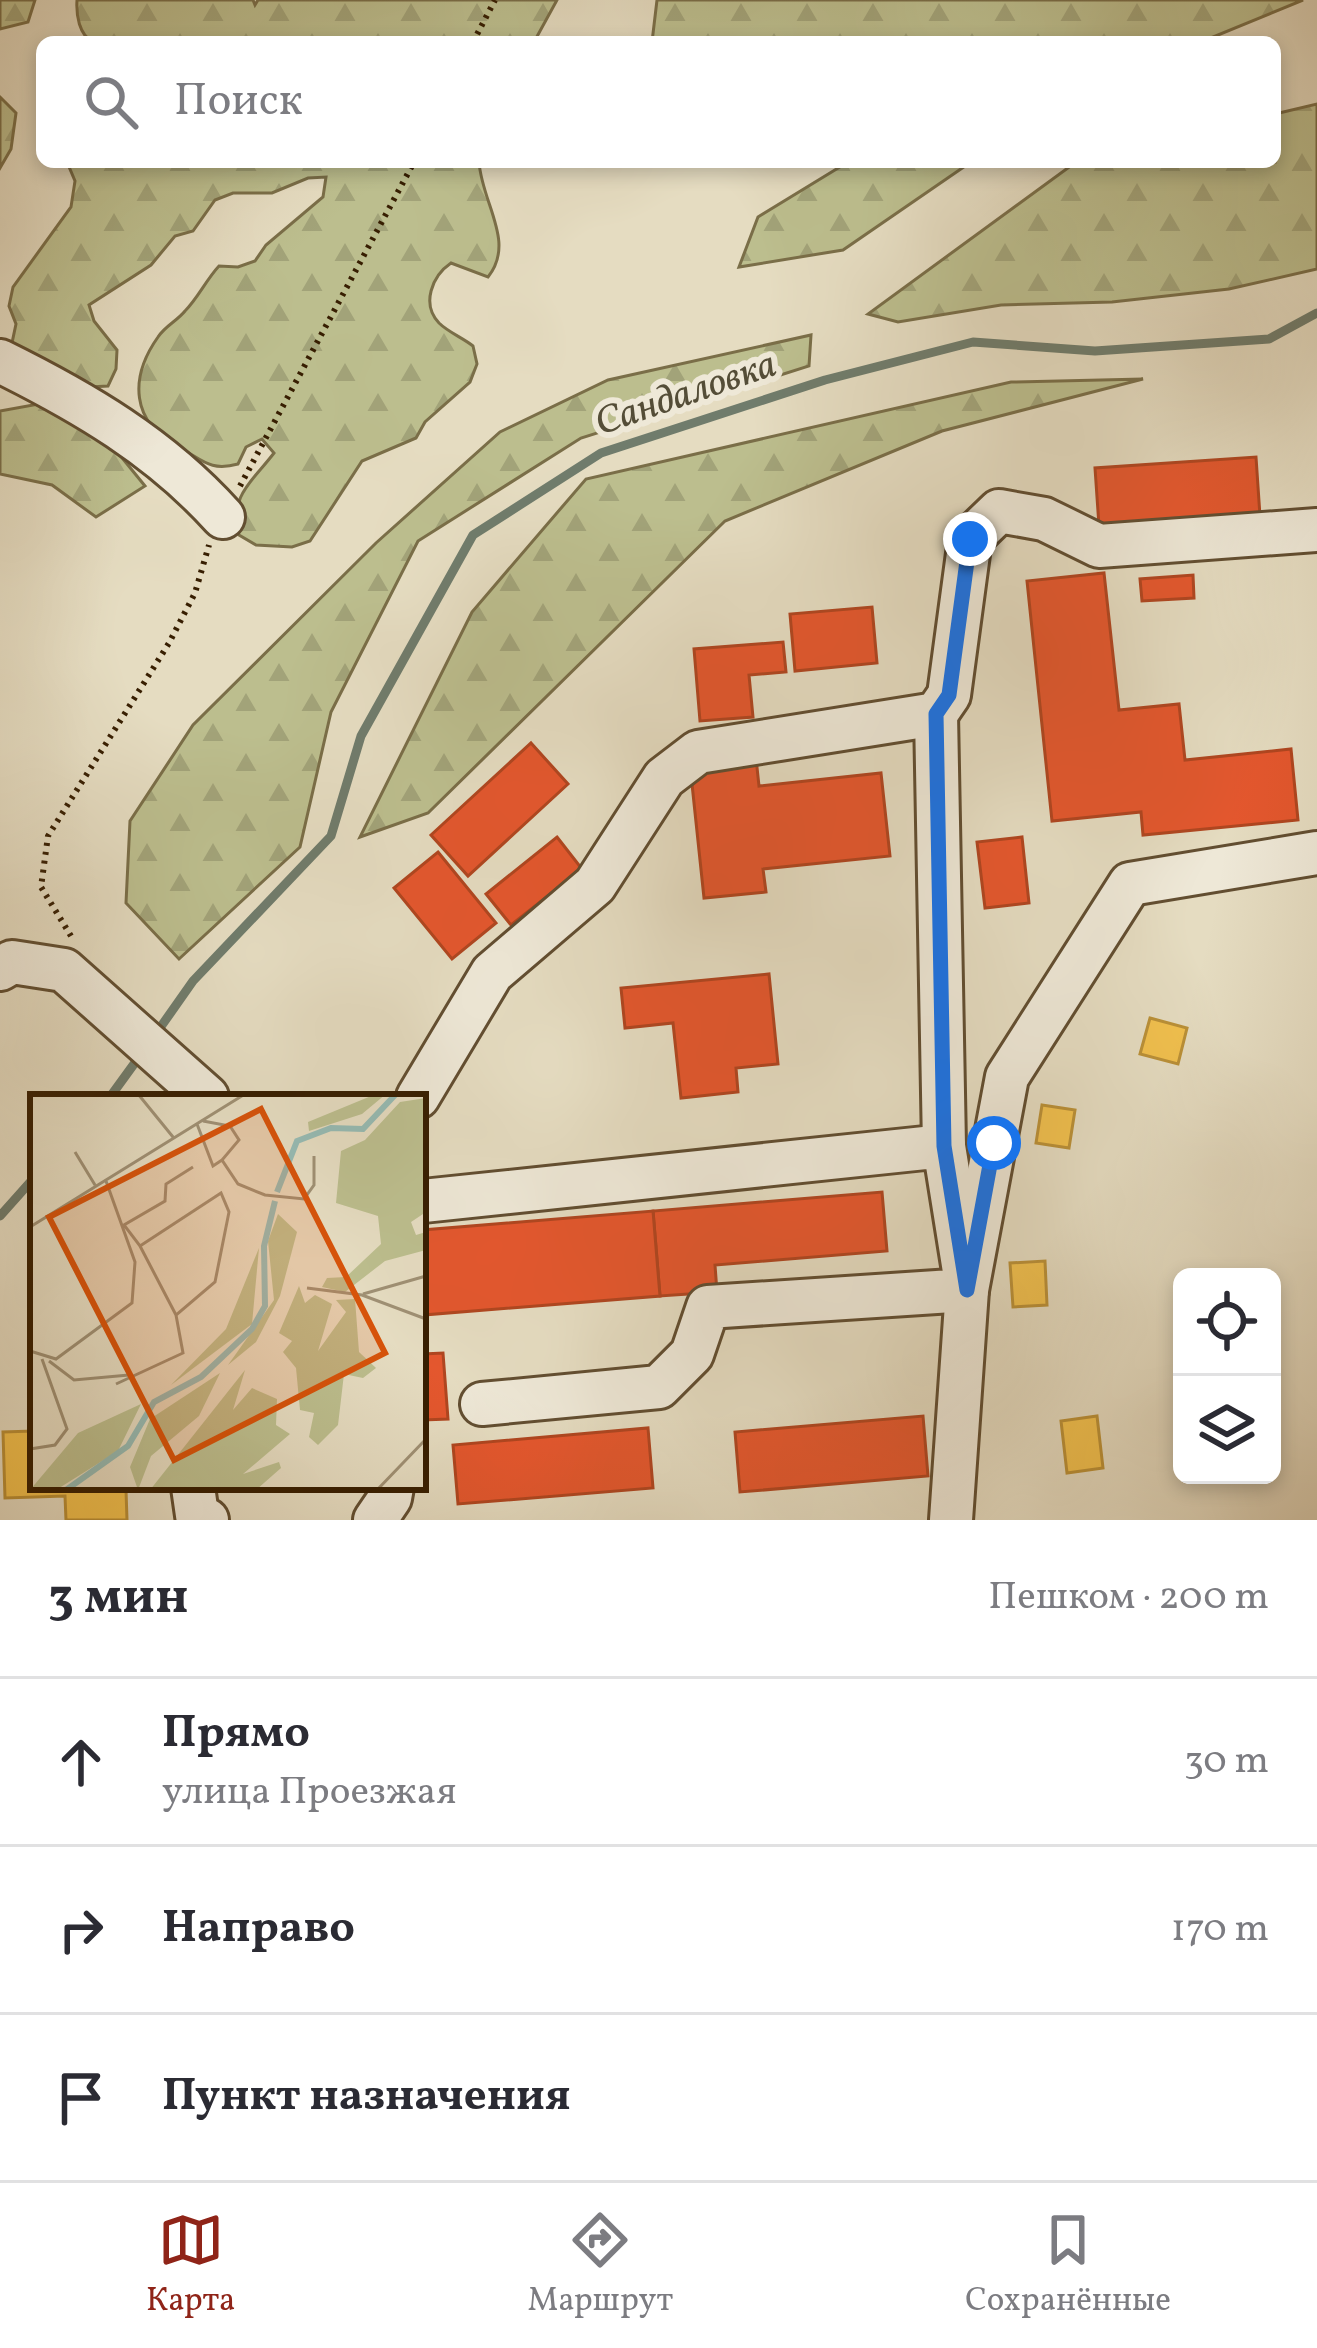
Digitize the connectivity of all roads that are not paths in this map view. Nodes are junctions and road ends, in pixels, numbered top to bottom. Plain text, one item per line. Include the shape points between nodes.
1 (0, 361) edge
2 (223, 517) road end
3 (1315, 532) edge
4 (936, 714) junction
5 (1317, 853) edge
6 (0, 969) edge
7 (204, 1094) edge
8 (420, 1094) edge
9 (944, 1146) junction
10 (426, 1201) edge
11 (967, 1290) junction
12 (482, 1404) dead end
13 (193, 1490) edge
14 (391, 1490) edge
15 (207, 1520) edge
16 (375, 1520) edge
17 (951, 1520) edge

1 - 2 street via 134,435
3 - 4 street via 1100,546 1044,519 999,511 970,539 949,695
4 - 8 street via 698,752 664,778 595,885 493,973
4 - 9 street
5 - 11 street via 1130,884 1006,1077
6 - 7 street via 12,962 64,970
9 - 10 street
9 - 11 street
11 - 12 street via 708,1307 692,1354 659,1387
11 - 17 street
13 - 15 street via 197,1515
14 - 16 street

